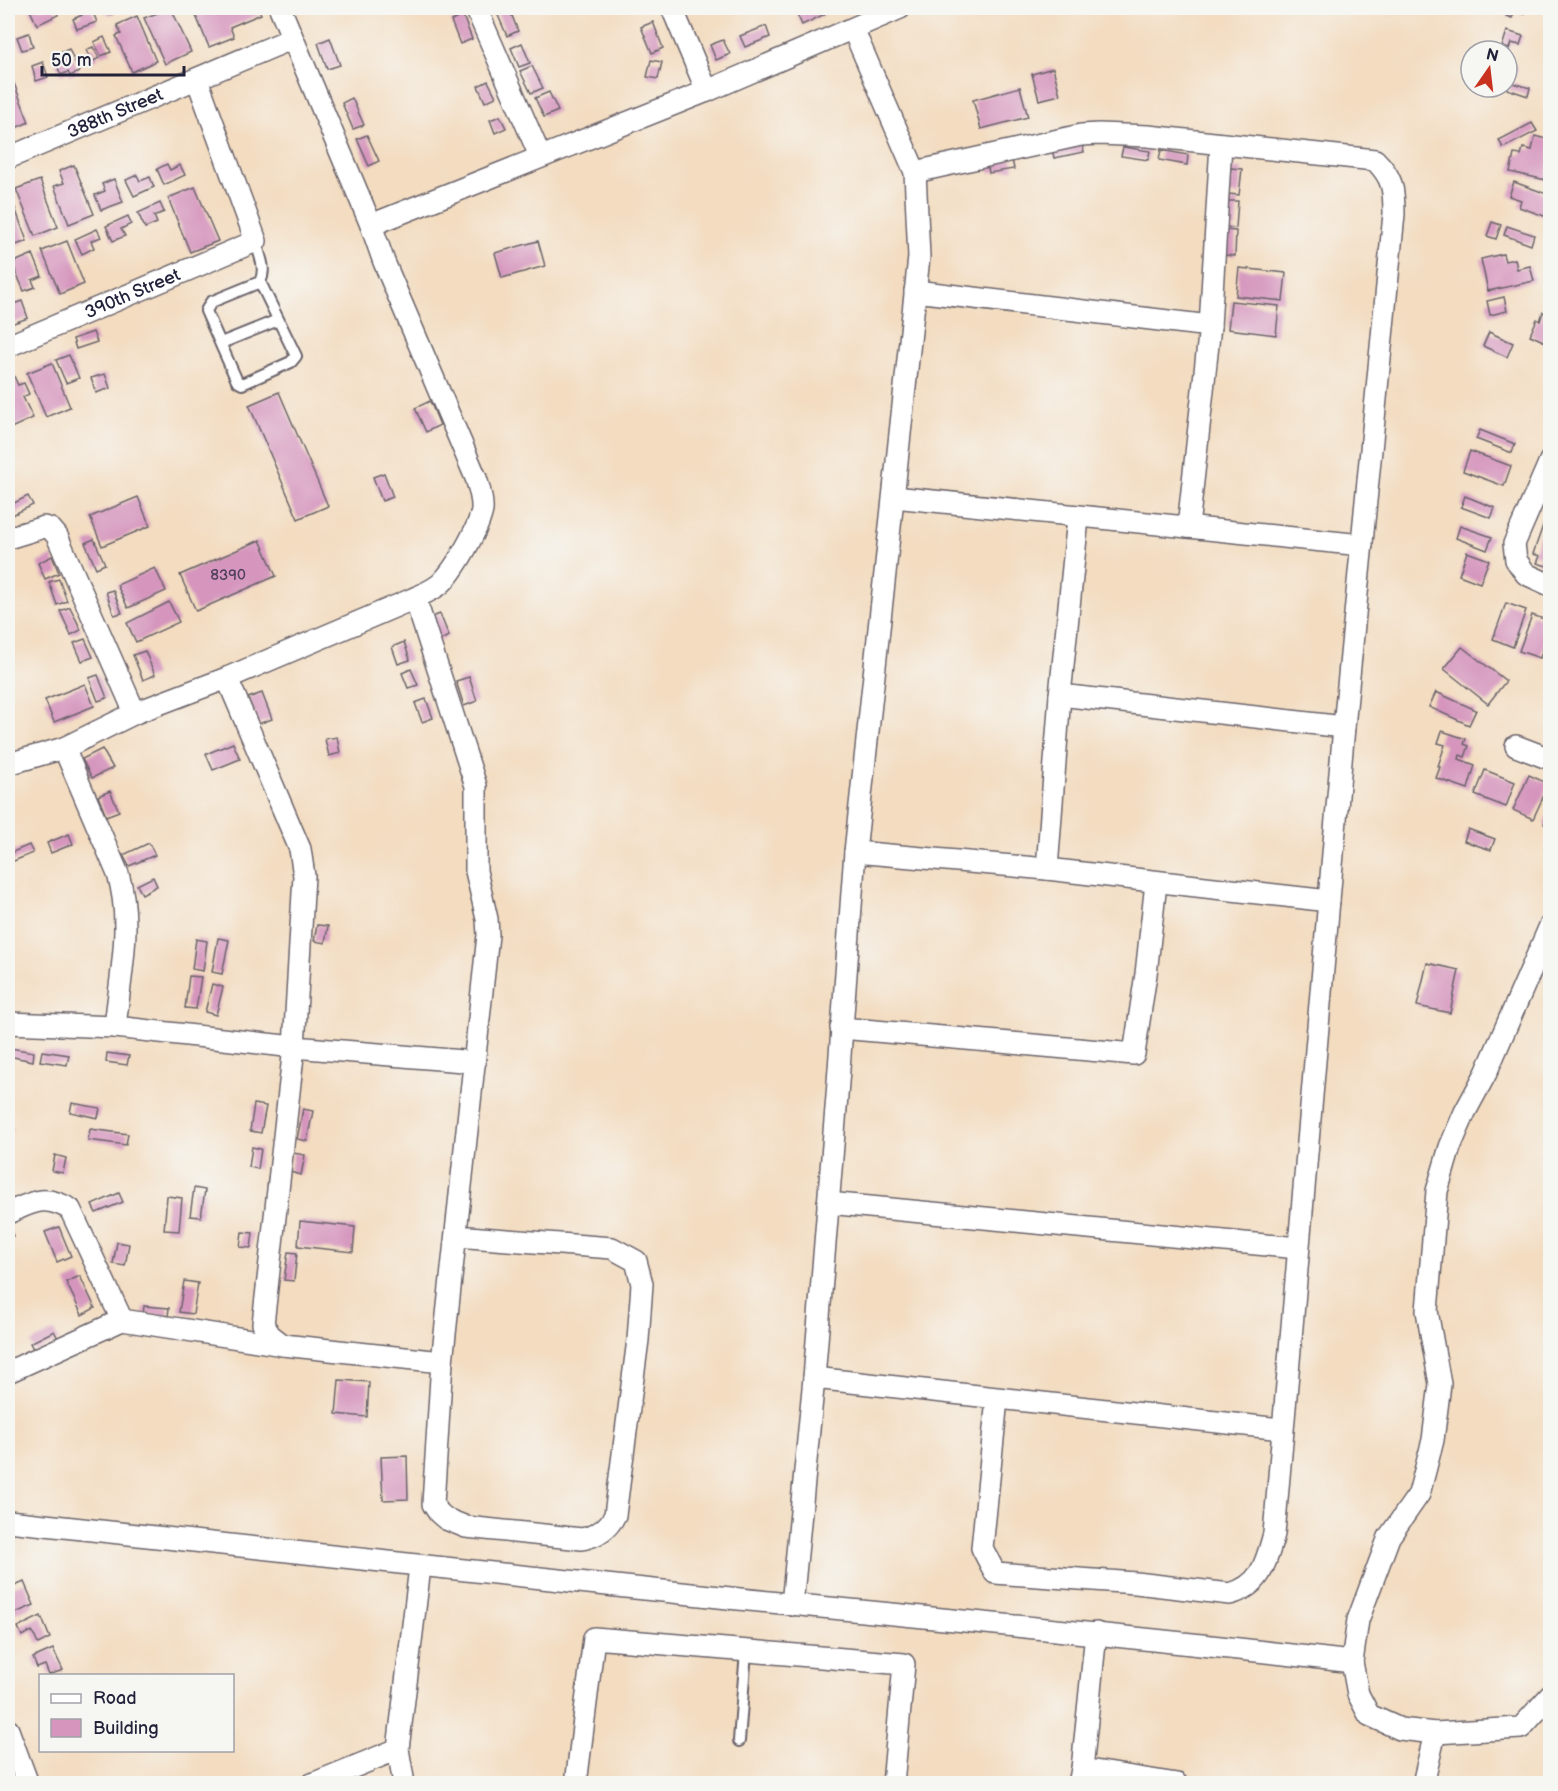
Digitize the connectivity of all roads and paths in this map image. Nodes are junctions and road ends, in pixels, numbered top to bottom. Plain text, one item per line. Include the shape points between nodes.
1 (280, 8) edge
2 (476, 8) edge
3 (672, 8) edge
4 (900, 8) edge
5 (853, 29) junction
6 (291, 39) junction
7 (197, 79) junction
8 (707, 91) junction
9 (1221, 144) junction
10 (540, 156) junction
11 (8, 158) edge
12 (915, 172) junction
13 (371, 225) junction
14 (256, 241) junction
15 (260, 282) junction
16 (915, 291) junction
17 (278, 320) junction
18 (1210, 326) junction
19 (221, 344) junction
20 (8, 346) edge
21 (1551, 461) edge
22 (894, 497) junction
23 (1078, 518) junction
24 (1188, 527) junction
25 (8, 538) edge
26 (1362, 545) junction
27 (1551, 585) edge
28 (415, 598) junction
29 (227, 678) junction
30 (1060, 695) junction
31 (135, 713) junction
32 (1344, 727) junction
33 (1516, 746) dead end
34 (64, 748) junction
35 (1551, 759) edge
36 (8, 764) edge
37 (855, 852) junction
38 (1047, 869) junction
39 (1156, 883) junction
40 (1329, 901) junction
41 (1551, 926) edge
42 (8, 1023) edge
43 (115, 1027) junction
44 (841, 1028) junction
45 (294, 1047) junction
46 (475, 1062) junction
47 (828, 1203) junction
48 (8, 1213) edge
49 (456, 1236) junction
50 (1298, 1248) junction
51 (122, 1320) junction
52 (283, 1345) junction
53 (442, 1362) junction
54 (8, 1372) edge
55 (814, 1378) junction
56 (997, 1399) junction
57 (1281, 1429) junction
58 (8, 1521) edge
59 (420, 1567) junction
60 (792, 1605) junction
61 (1096, 1634) junction
62 (746, 1651) junction
63 (1352, 1662) junction
64 (1551, 1696) edge
65 (8, 1730) edge
66 (1435, 1733) junction
67 (739, 1741) dead end
68 (398, 1749) junction
69 (1080, 1776) edge
70 (28, 1784) edge
71 (312, 1784) edge
72 (404, 1784) edge
73 (576, 1784) edge
74 (893, 1784) edge
75 (1177, 1784) edge
76 (1423, 1784) edge

1 - 6 street
2 - 10 street
3 - 8 street
4 - 5 street
5 - 8 street
5 - 12 street
6 - 7 street, 388th Street
6 - 13 street
7 - 11 street, 388th Street
7 - 14 street
8 - 10 street
9 - 12 street via 1148,136 1081,135
9 - 18 street
9 - 26 street via 1375,160 1394,187
10 - 13 street
12 - 16 street via 919,258
13 - 28 street via 481,494 482,509 469,542 441,583
14 - 15 lane via 262,262
14 - 20 street, 390th Street
15 - 17 lane
15 - 19 lane via 207,306
16 - 18 street
16 - 22 street
17 - 19 lane
17 - 19 lane via 296,356 242,384 237,381
18 - 24 street
21 - 27 street via 1514,544 1516,560 1526,574
22 - 23 street
22 - 37 street
23 - 24 street
23 - 30 street
24 - 26 street
25 - 31 street via 44,527 57,537
26 - 32 street
28 - 29 street
28 - 46 street via 476,786 476,871 488,935
29 - 31 street
29 - 45 street via 300,849 304,876
30 - 32 street
30 - 38 street
31 - 34 street
32 - 40 street
33 - 35 street
34 - 36 street
34 - 43 street via 123,890 125,933
37 - 38 street
37 - 44 street
38 - 39 street
39 - 40 street
39 - 44 street via 1134,1054
40 - 50 street
41 - 63 street via 1465,1112 1437,1191 1427,1311 1440,1384 1433,1440 1419,1494 1389,1537 1358,1620
42 - 43 street
43 - 45 street
44 - 47 street
45 - 46 street
45 - 52 street via 263,1323
46 - 49 street
47 - 50 street
47 - 55 street
48 - 51 street via 45,1200 54,1200 70,1209
49 - 53 street
49 - 53 street via 612,1248 636,1261 642,1284 638,1340 615,1515 607,1527 582,1539 466,1527 439,1513 433,1504
50 - 57 street
51 - 52 street
51 - 54 street
52 - 53 street
55 - 56 street
55 - 60 street
56 - 57 street
56 - 57 street via 982,1548 995,1574 1230,1594 1243,1590 1261,1572 1274,1534
58 - 59 street
59 - 60 street
59 - 68 street
60 - 61 street
61 - 63 street
61 - 69 street
62 - 67 lane
62 - 73 street via 594,1638
62 - 74 street via 904,1664
63 - 66 street via 1358,1694 1369,1715 1400,1729
64 - 66 street via 1521,1728
65 - 70 street
66 - 76 street
68 - 71 street
68 - 72 street
69 - 75 street

